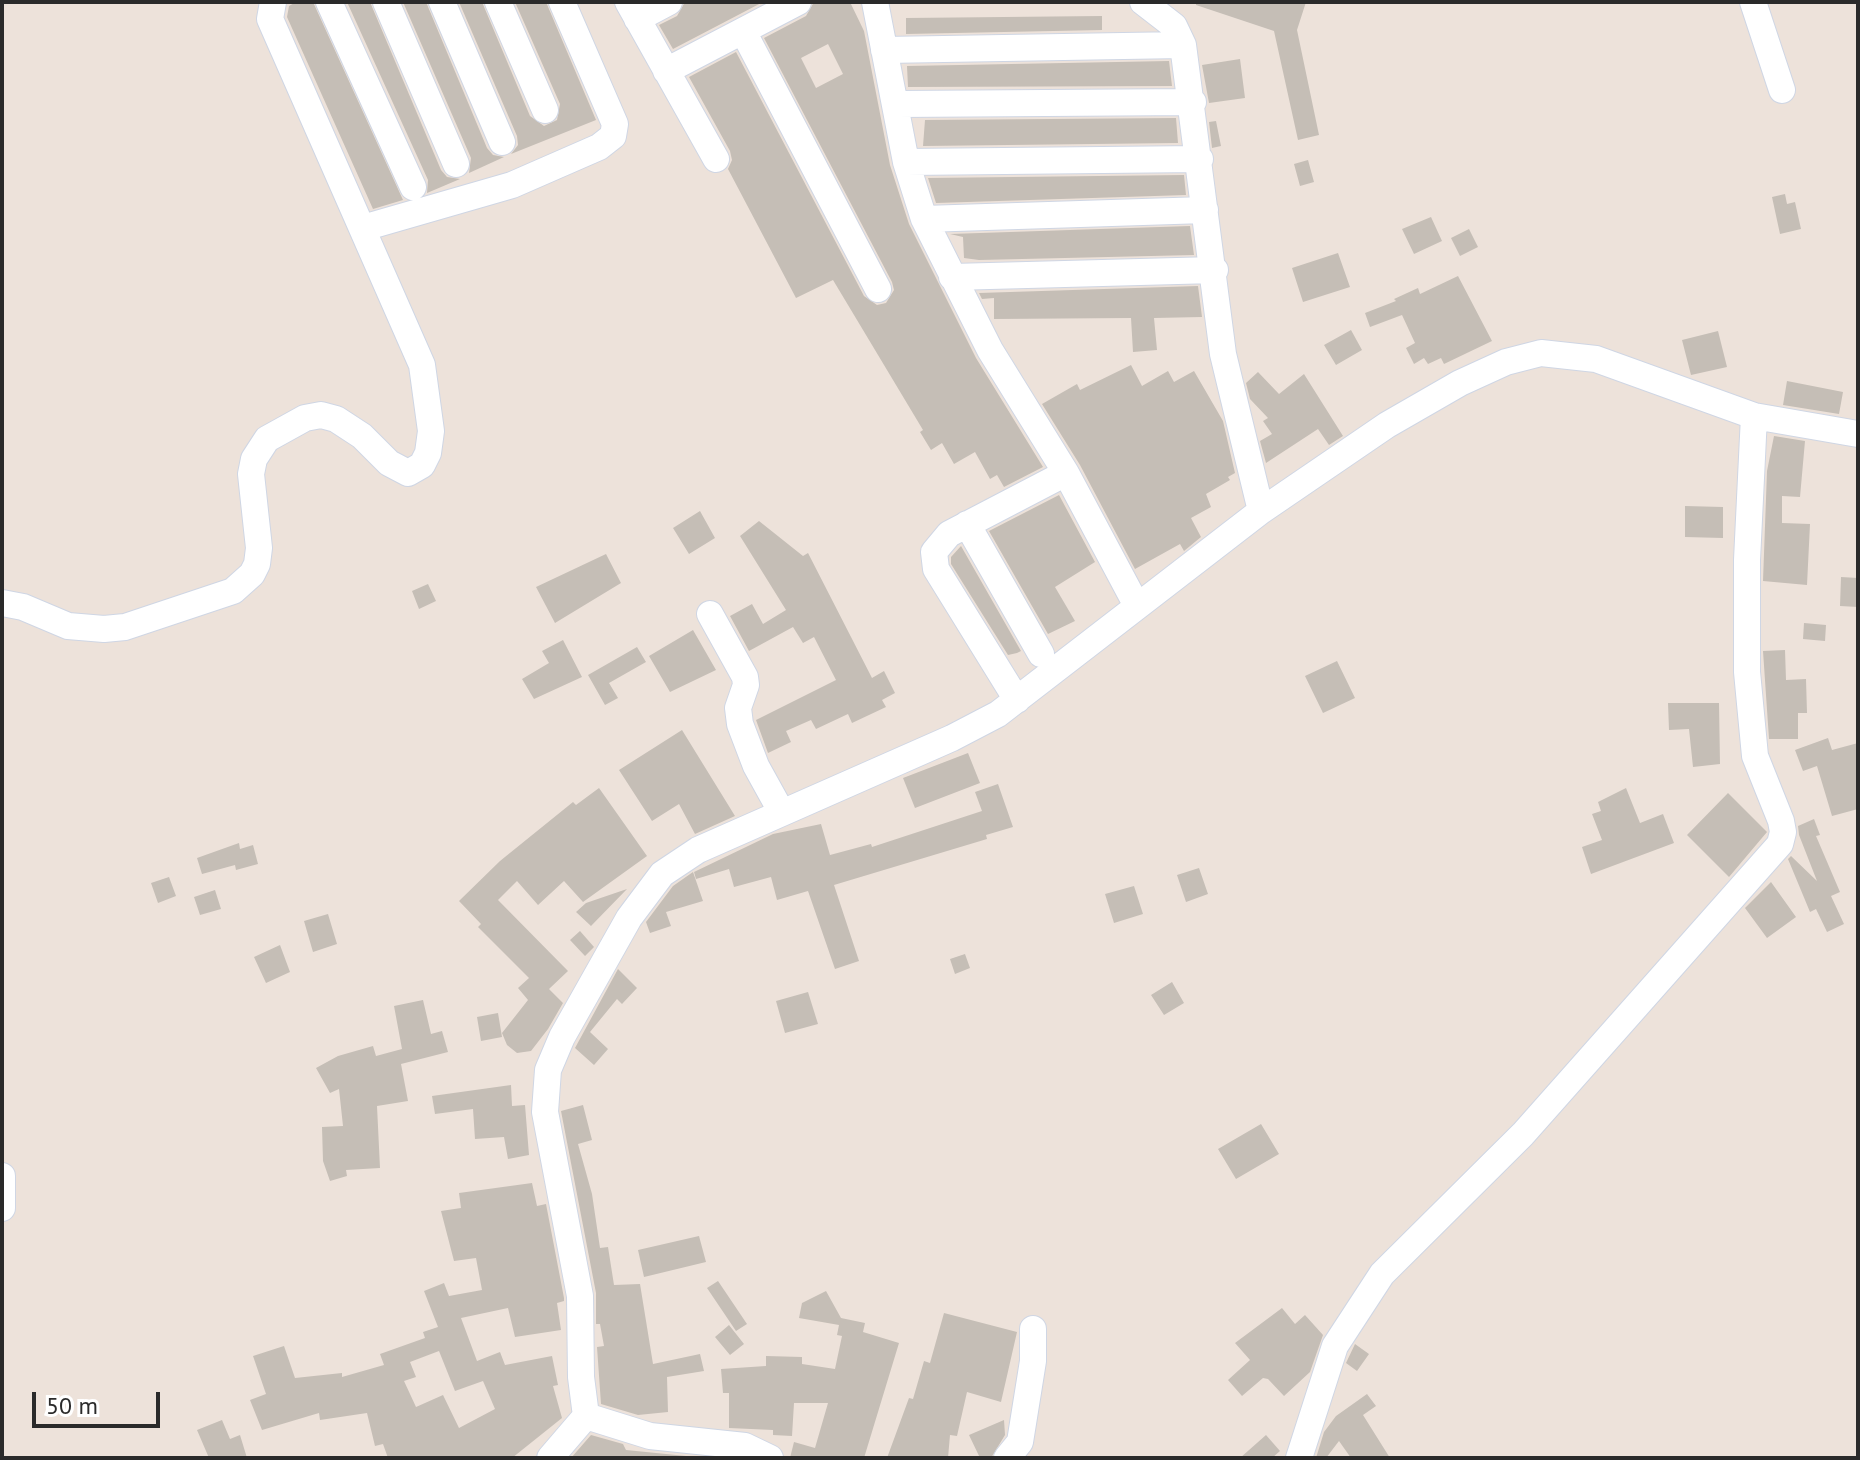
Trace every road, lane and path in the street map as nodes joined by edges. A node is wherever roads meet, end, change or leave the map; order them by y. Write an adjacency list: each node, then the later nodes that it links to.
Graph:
1 (273, 2): 29 (street)
2 (329, 2): 26 (street)
3 (386, 2): 25 (street)
4 (442, 2): 21 (street)
5 (498, 2): 20 (street)
6 (562, 2): 29 (street)
7 (669, 2): 12 (street)
8 (798, 2): 13 (street)
9 (875, 2): 15 (street)
10 (1143, 2): 14 (street)
11 (1753, 2): 17 (street)
12 (633, 10): 16 (street)
13 (743, 31): 16 (street); 32 (street)
14 (1183, 45): 15 (street); 18 (street)
15 (884, 50): 19 (street)
16 (666, 71): 22 (street)
17 (1782, 90)
18 (1193, 102): 19 (street); 23 (street)
19 (897, 104): 24 (street)
20 (545, 110)
21 (502, 142)
22 (716, 159)
23 (1200, 159): 24 (street); 27 (street)
24 (906, 162): 28 (street)
25 (456, 164)
26 (413, 187)
27 (1205, 210): 28 (street); 30 (street)
28 (924, 219): 31 (street)
29 (363, 228): 38 (street)
30 (1215, 270): 31 (street); 36 (street)
31 (952, 277): 35 (street)
32 (878, 289)
33 (1754, 416): 34 (street); 36 (street); 53 (street)
34 (1858, 434)
35 (1066, 473): 37 (street); 39 (street)
36 (1261, 511): 39 (street)
37 (967, 524): 41 (street); 43 (street)
38 (2, 603)
39 (1137, 606): 42 (street)
40 (710, 614): 45 (street)
41 (1041, 654): 42 (street); 43 (street)
42 (1074, 655): 44 (street)
43 (1002, 675): 44 (street)
44 (1017, 700): 45 (street)
45 (782, 813): 49 (street)
46 (2, 1176): 47 (street)
47 (2, 1208)
48 (1033, 1329): 52 (street)
49 (586, 1416): 50 (street); 51 (street)
50 (550, 1458)
51 (770, 1458)
52 (1007, 1458)
53 (1299, 1458)

